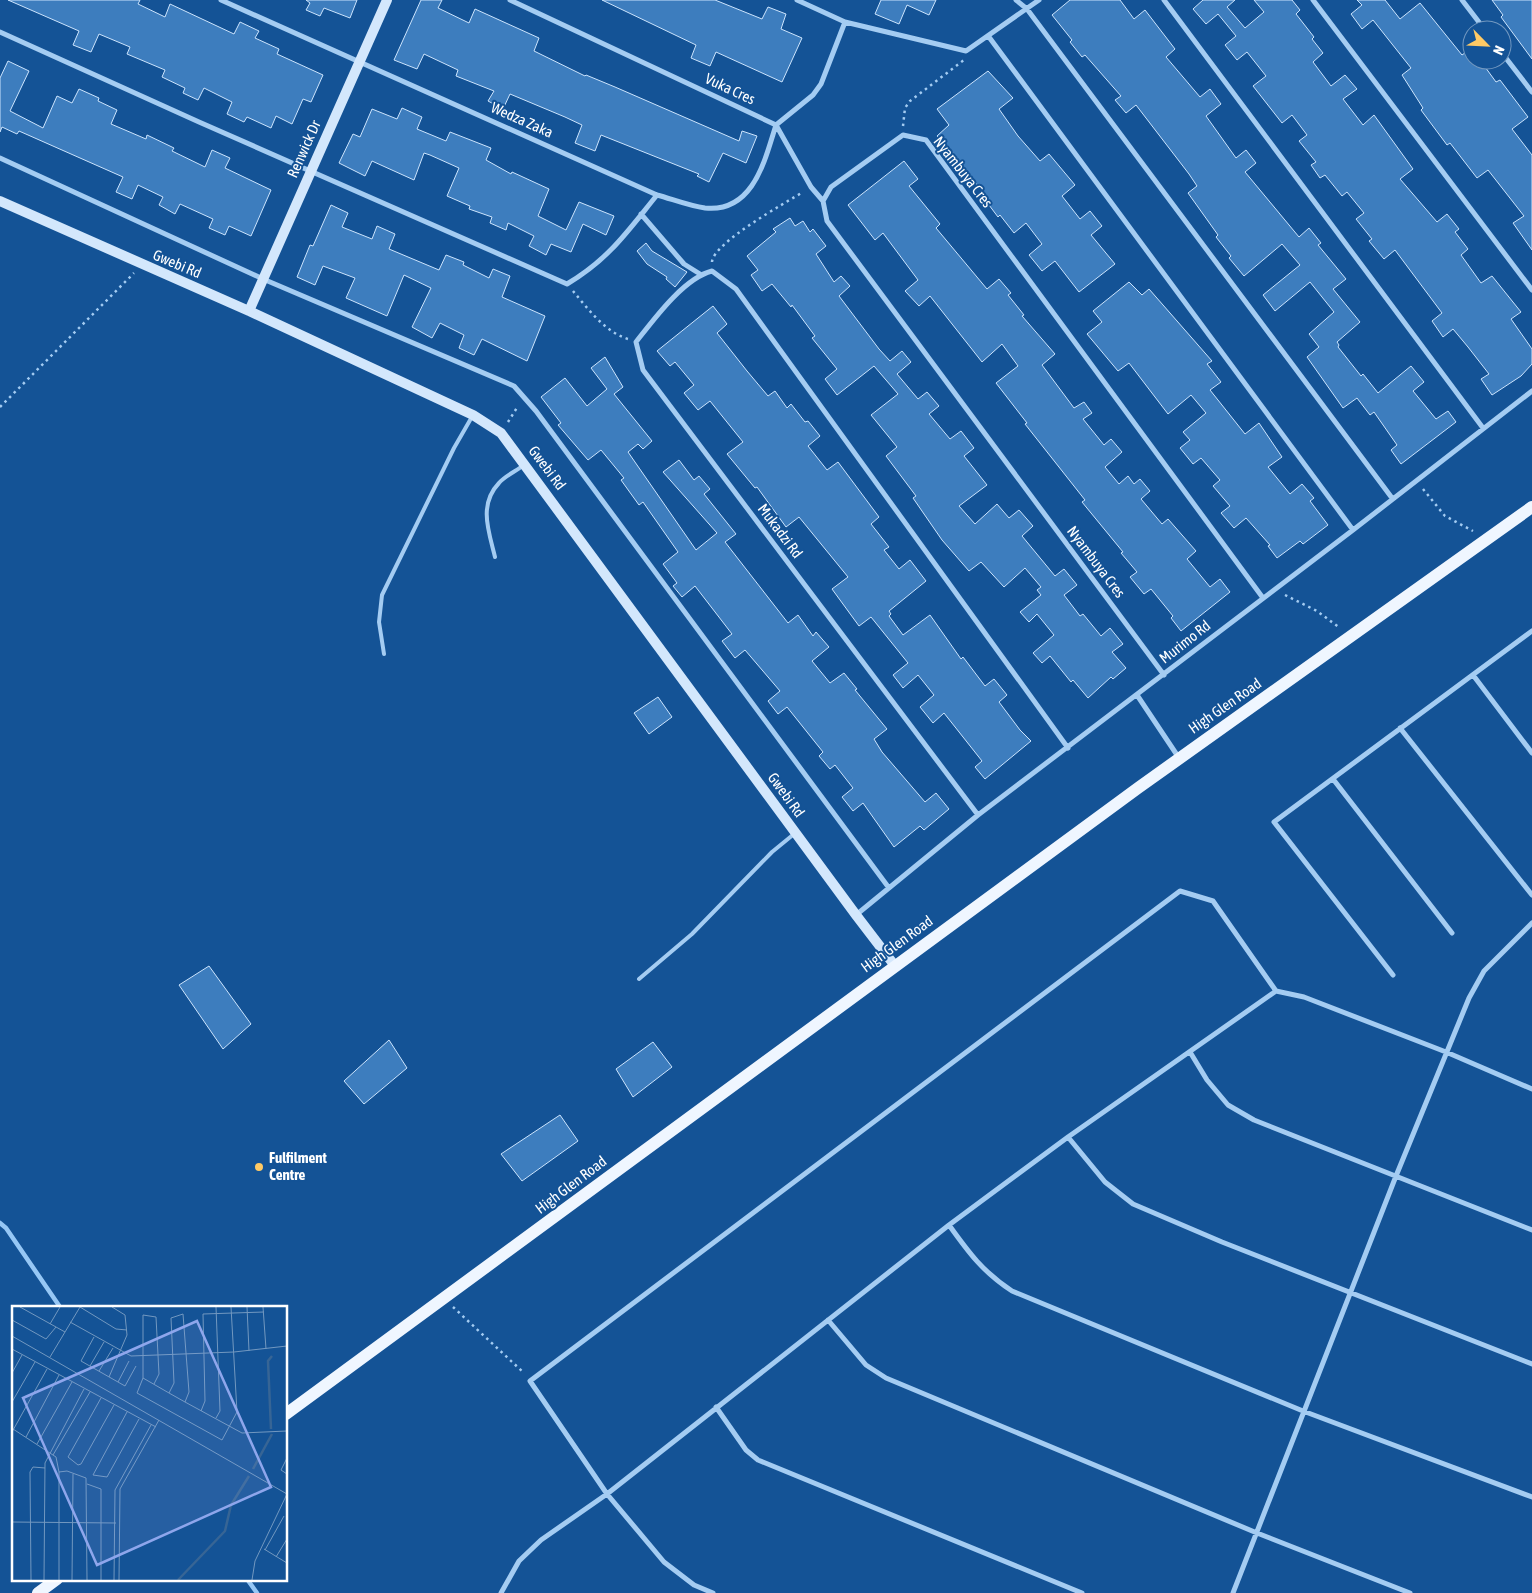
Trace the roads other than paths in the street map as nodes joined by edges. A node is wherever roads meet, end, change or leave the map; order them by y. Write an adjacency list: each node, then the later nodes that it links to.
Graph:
1 (222, 0): 15 (street, Wedza Zaka)
2 (387, 0): 15 (street, Renwick Dr)
3 (510, 0): 18 (street, Vuka Cres)
4 (797, 0): 12 (street)
5 (1016, 0): 10 (street)
6 (1039, 0): 10 (street)
7 (1164, 0): 31 (street)
8 (1313, 0): 27 (street)
9 (1462, 0): 11 (street)
10 (1027, 9): 14 (street); 33 (street)
11 (1477, 20)
12 (845, 22): 14 (street); 18 (street)
13 (0, 32): 20 (street)
14 (989, 37): 35 (street)
15 (360, 61): 20 (street, Renwick Dr); 21 (street, Wedza Zaka)
16 (1512, 66): 17 (street)
17 (1532, 92)
18 (776, 125): 21 (street, Wedza Zaka); 23 (street)
19 (0, 158): 26 (street)
20 (311, 171): 24 (street); 26 (street, Renwick Dr)
21 (657, 195): 24 (street)
22 (0, 201): 28 (street, Gwebi Rd)
23 (823, 202): 37 (street, Nyambuya Cres); 40 (street, Nyambuya Cres)
24 (641, 214): 25 (street)
25 (700, 274): 44 (street); 48 (street, Mukadzi Rd)
26 (263, 279): 28 (street, Renwick Dr); 50 (street)
27 (1532, 290)
28 (249, 310): 30 (street, Gwebi Rd)
29 (1532, 391): 31 (street, Murimo Rd)
30 (473, 416): 32 (street, Gwebi Rd); 39 (lane)
31 (1483, 428): 33 (street, Murimo Rd)
32 (526, 464): 36 (lane); 49 (street, Gwebi Rd)
33 (1392, 498): 35 (street, Murimo Rd)
34 (1532, 507): 46 (main road, High Glen Road)
35 (1353, 530): 37 (street, Murimo Rd)
36 (495, 557)
37 (1263, 598): 40 (street, Murimo Rd)
38 (1532, 631): 41 (street)
39 (384, 654)
40 (1164, 675): 42 (street, Murimo Rd)
41 (1473, 675): 43 (street); 45 (street)
42 (1137, 695): 44 (street, Murimo Rd); 46 (street)
43 (1400, 728): 47 (street); 51 (street)
44 (1068, 748): 48 (street, Murimo Rd)
45 (1532, 753)
46 (1179, 759): 55 (main road, High Glen Road)
47 (1333, 779): 54 (street); 56 (street)
48 (978, 815): 50 (street, Murimo Rd)
49 (796, 833): 52 (street, Gwebi Rd); 57 (lane)
50 (889, 888): 52 (street, Murimo Rd)
51 (1532, 895)
52 (856, 915): 55 (street, Gwebi Rd)
53 (1532, 923): 60 (street)
54 (1452, 933)
55 (896, 966): 71 (main road, High Glen Road)
56 (1393, 975)
57 (639, 979)
58 (1276, 991): 59 (street); 60 (street); 72 (street)
59 (1190, 1052): 62 (street); 63 (street)
60 (1446, 1052): 61 (street); 63 (street)
61 (1532, 1089)
62 (1068, 1137): 64 (street); 66 (street)
63 (1396, 1176): 65 (street); 66 (street)
64 (950, 1225): 67 (street); 70 (street)
65 (1532, 1230)
66 (1352, 1292): 68 (street); 70 (street)
67 (828, 1320): 69 (street); 74 (street)
68 (1532, 1364)
69 (716, 1407): 72 (street); 79 (street)
70 (1303, 1411): 73 (street); 74 (street)
71 (288, 1413)
72 (607, 1494): 77 (street); 78 (street)
73 (1532, 1497)
74 (1257, 1533): 80 (street); 81 (street)
75 (56, 1580): 76 (main road)
76 (38, 1593)
77 (501, 1593)
78 (713, 1593)
79 (1082, 1593)
80 (1233, 1593)
81 (1410, 1593)

